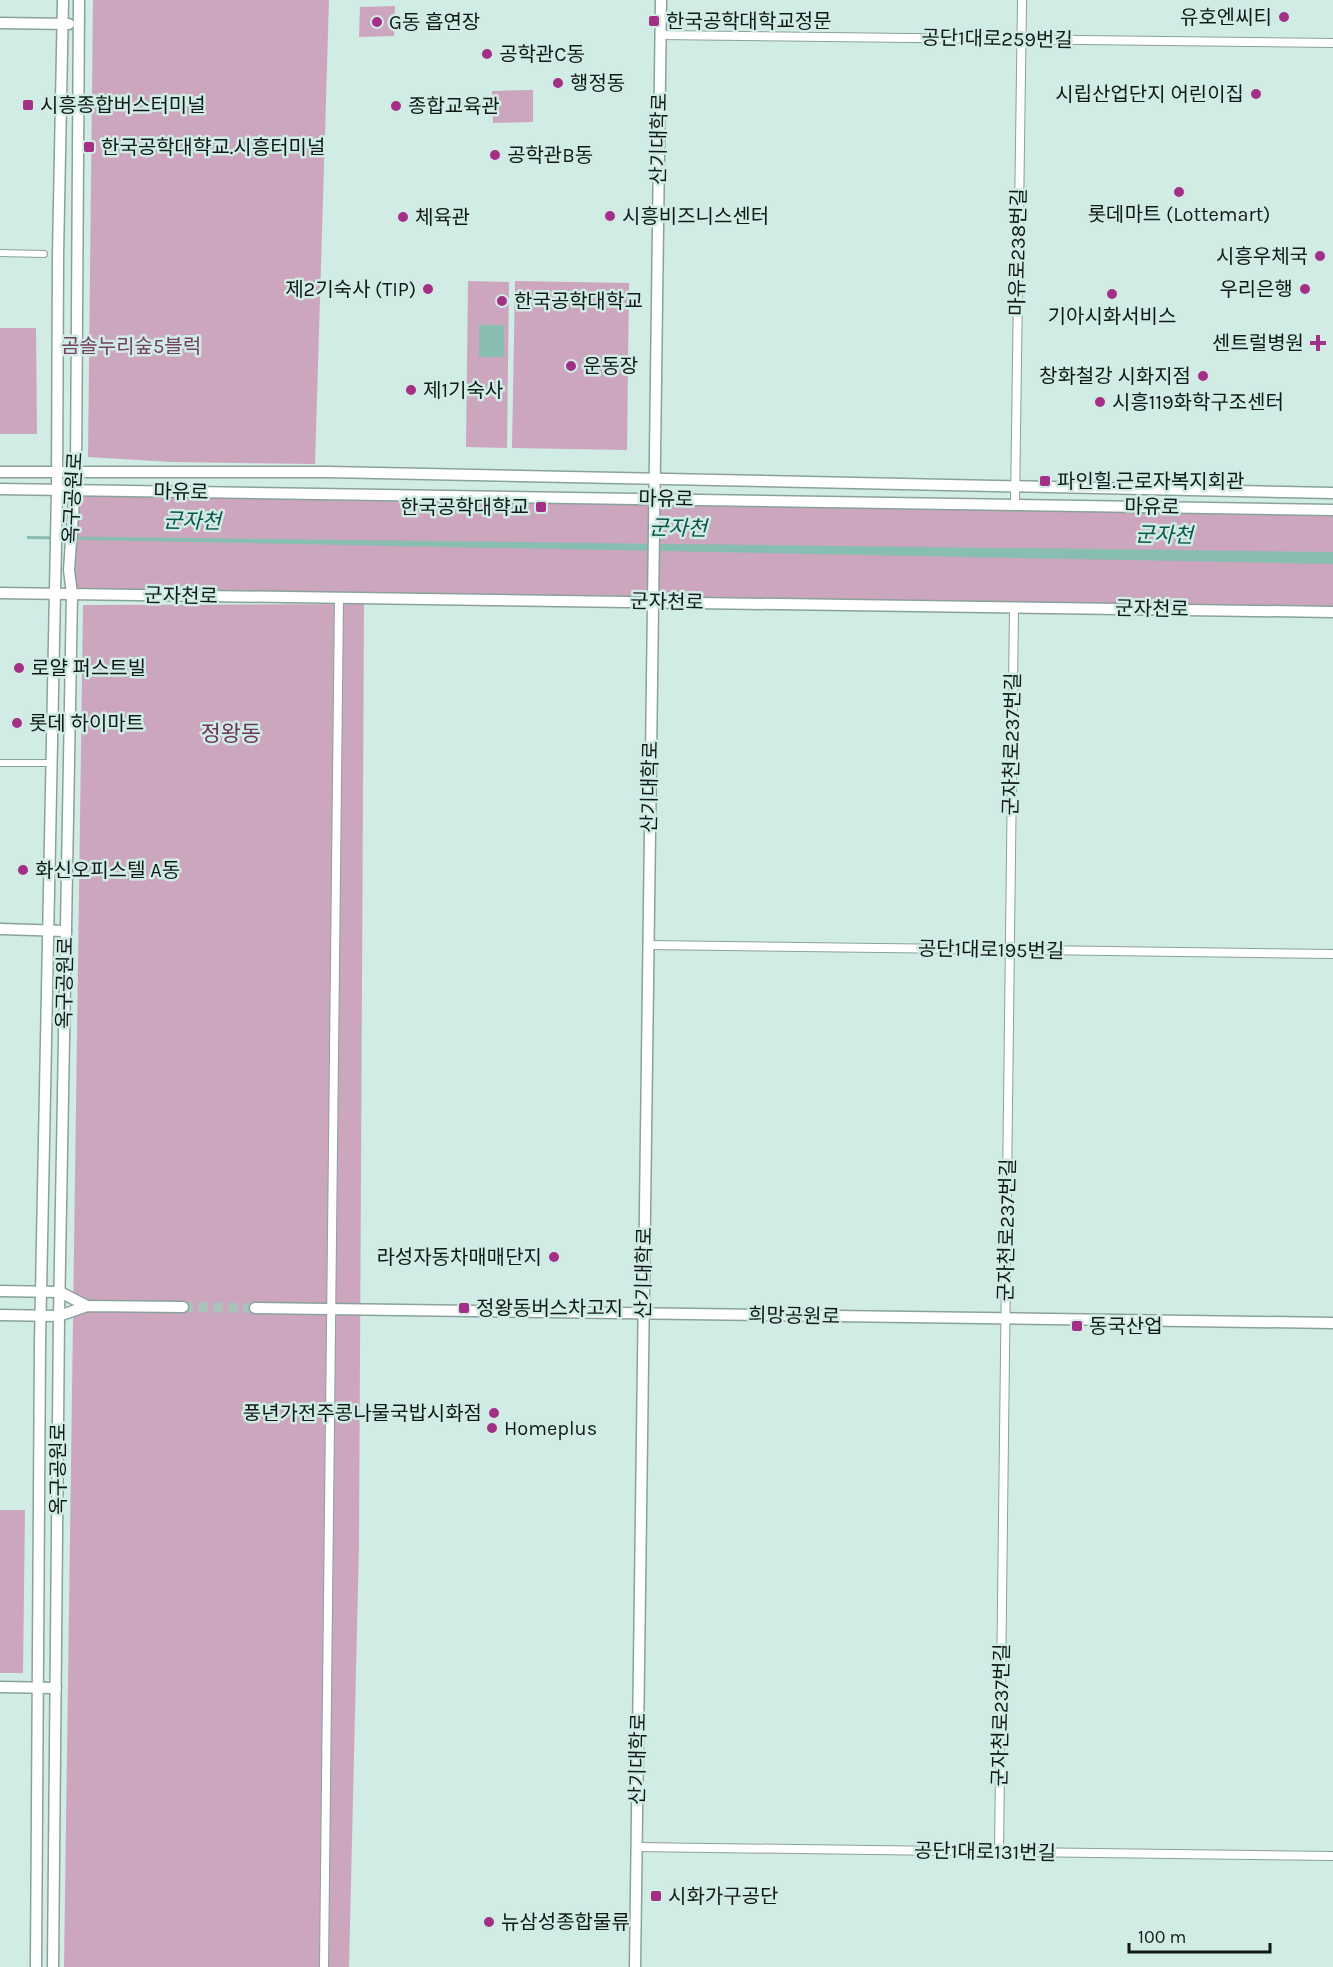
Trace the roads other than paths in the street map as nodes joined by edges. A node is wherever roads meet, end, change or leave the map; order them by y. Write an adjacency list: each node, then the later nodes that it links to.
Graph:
1 (63, 0): 6 (street, 옥구공원로)
2 (79, 0): 7 (street, 옥구공원로)
3 (661, 0): 8 (street, 산기대학로)
4 (1022, 0): 9 (street, 마유로238번길)
5 (0, 23): 6 (street)
6 (63, 24): 7 (street); 14 (street, 옥구공원로)
7 (79, 24): 15 (street, 옥구공원로)
8 (660, 35): 9 (street, 공단1대로259번길); 16 (street, 산기대학로)
9 (1021, 39): 10 (street, 공단1대로259번길); 17 (street, 마유로238번길)
10 (1333, 43)
11 (0, 253): 12 (street)
12 (44, 254)
13 (0, 472): 14 (street, 마유로)
14 (57, 472): 15 (street, 마유로); 19 (street, 옥구공원로)
15 (76, 472): 16 (street, 마유로); 20 (street, 옥구공원로)
16 (654, 479): 17 (street, 마유로); 22 (street, 산기대학로)
17 (1015, 486): 21 (street, 마유로); 23 (street, 마유로238번길)
18 (0, 489): 19 (street, 마유로)
19 (57, 491): 20 (street, 마유로); 26 (street, 옥구공원로)
20 (75, 491): 22 (street, 마유로); 27 (street, 옥구공원로)
21 (1333, 493)
22 (654, 499): 23 (street, 마유로); 29 (street, 산기대학로)
23 (1015, 505): 24 (street, 마유로)
24 (1333, 510)
25 (0, 593): 26 (street, 군자천로)
26 (55, 594): 27 (street, 군자천로); 33 (street, 옥구공원로)
27 (72, 594): 28 (street, 군자천로); 36 (street, 옥구공원로)
28 (339, 598): 29 (street, 군자천로); 46 (street)
29 (653, 602): 30 (street, 군자천로); 37 (street, 산기대학로)
30 (1014, 607): 31 (street, 군자천로); 38 (street, 군자천로237번길)
31 (1333, 612)
32 (0, 763): 33 (street)
33 (52, 763): 35 (street, 옥구공원로)
34 (0, 929): 35 (street)
35 (49, 930): 36 (street); 41 (street, 옥구공원로)
36 (66, 931): 42 (street, 옥구공원로)
37 (648, 945): 38 (street, 공단1대로195번길); 47 (street, 산기대학로)
38 (1010, 950): 39 (street, 공단1대로195번길); 51 (street, 군자천로237번길)
39 (1333, 954)
40 (0, 1291): 41 (street)
41 (42, 1292): 42 (street); 49 (street, 옥구공원로)
42 (60, 1292): 43 (street); 50 (street, 옥구공원로)
43 (87, 1306): 44 (street); 50 (street)
44 (183, 1307)
45 (255, 1308): 46 (street, 희망공원로)
46 (332, 1309): 47 (street, 희망공원로); 61 (street)
47 (644, 1314): 51 (street, 희망공원로); 56 (street, 산기대학로)
48 (0, 1315): 49 (street)
49 (41, 1315): 50 (street); 54 (street, 옥구공원로)
50 (59, 1316): 55 (street, 옥구공원로)
51 (1005, 1318): 52 (street, 희망공원로); 57 (street, 군자천로237번길)
52 (1333, 1323)
53 (0, 1687): 54 (street)
54 (39, 1688): 55 (street); 59 (street, 옥구공원로)
55 (56, 1688): 60 (street, 옥구공원로)
56 (637, 1847): 57 (street, 공단1대로131번길); 62 (street, 산기대학로)
57 (999, 1852): 58 (street, 공단1대로131번길)
58 (1333, 1856)
59 (36, 1967)
60 (53, 1967)
61 (324, 1967)
62 (635, 1967)

